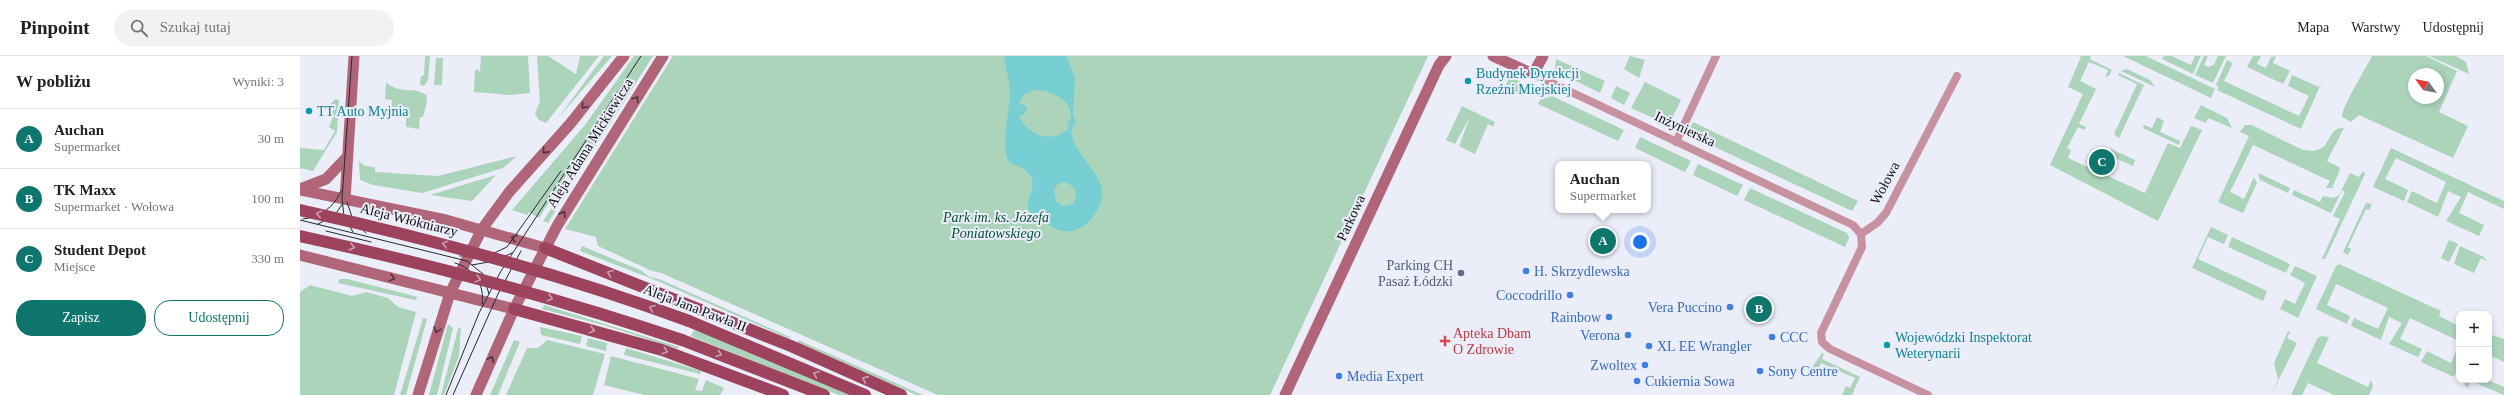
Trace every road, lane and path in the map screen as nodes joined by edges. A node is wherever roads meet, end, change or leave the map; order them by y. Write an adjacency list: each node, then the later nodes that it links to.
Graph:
1 (354, 56): 11 (main road)
2 (624, 56): 15 (main road, Aleja Adama Mickiewicza, one-way to 15)
3 (663, 56): 18 (main road, Aleja Adama Mickiewicza, one-way to 3)
4 (1446, 56): 29 (main road, Parkowa)
5 (1493, 56): 8 (main road, Inżynierska)
6 (1543, 56): 8 (main road)
7 (1716, 56): 10 (street)
8 (1533, 74): 10 (street, Inżynierska)
9 (1957, 76): 16 (street, Wołowa)
10 (1676, 142): 16 (street, Inżynierska)
11 (347, 157): 12 (main road); 13 (main road)
12 (300, 190): 13 (main road, Aleja Włókniarzy)
13 (345, 199): 15 (main road, Aleja Włókniarzy)
14 (300, 210): 20 (main road, Aleja Włókniarzy, one-way to 14, bridge)
15 (482, 229): 18 (main road, Aleja Włókniarzy, one-way to 15); 21 (main road, Aleja Adama Mickiewicza)
16 (1861, 234): 30 (street)
17 (300, 236): 26 (main road, one-way to 26, bridge)
18 (545, 248): 22 (main road, Aleja Adama Mickiewicza); 28 (main road, one-way to 18)
19 (300, 254): 21 (main road, one-way to 21)
20 (510, 262): 27 (main road, Aleja Jana Pawła II, one-way to 20, bridge)
21 (450, 293): 22 (main road); 23 (main road, Aleja Adama Mickiewicza, one-way to 23)
22 (514, 310): 24 (main road, Aleja Adama Mickiewicza, one-way to 22); 25 (main road, one-way to 25)
23 (418, 395)
24 (476, 395)
25 (783, 395)
26 (824, 395)
27 (865, 395)
28 (901, 395)
29 (1285, 395)
30 (1928, 395)

